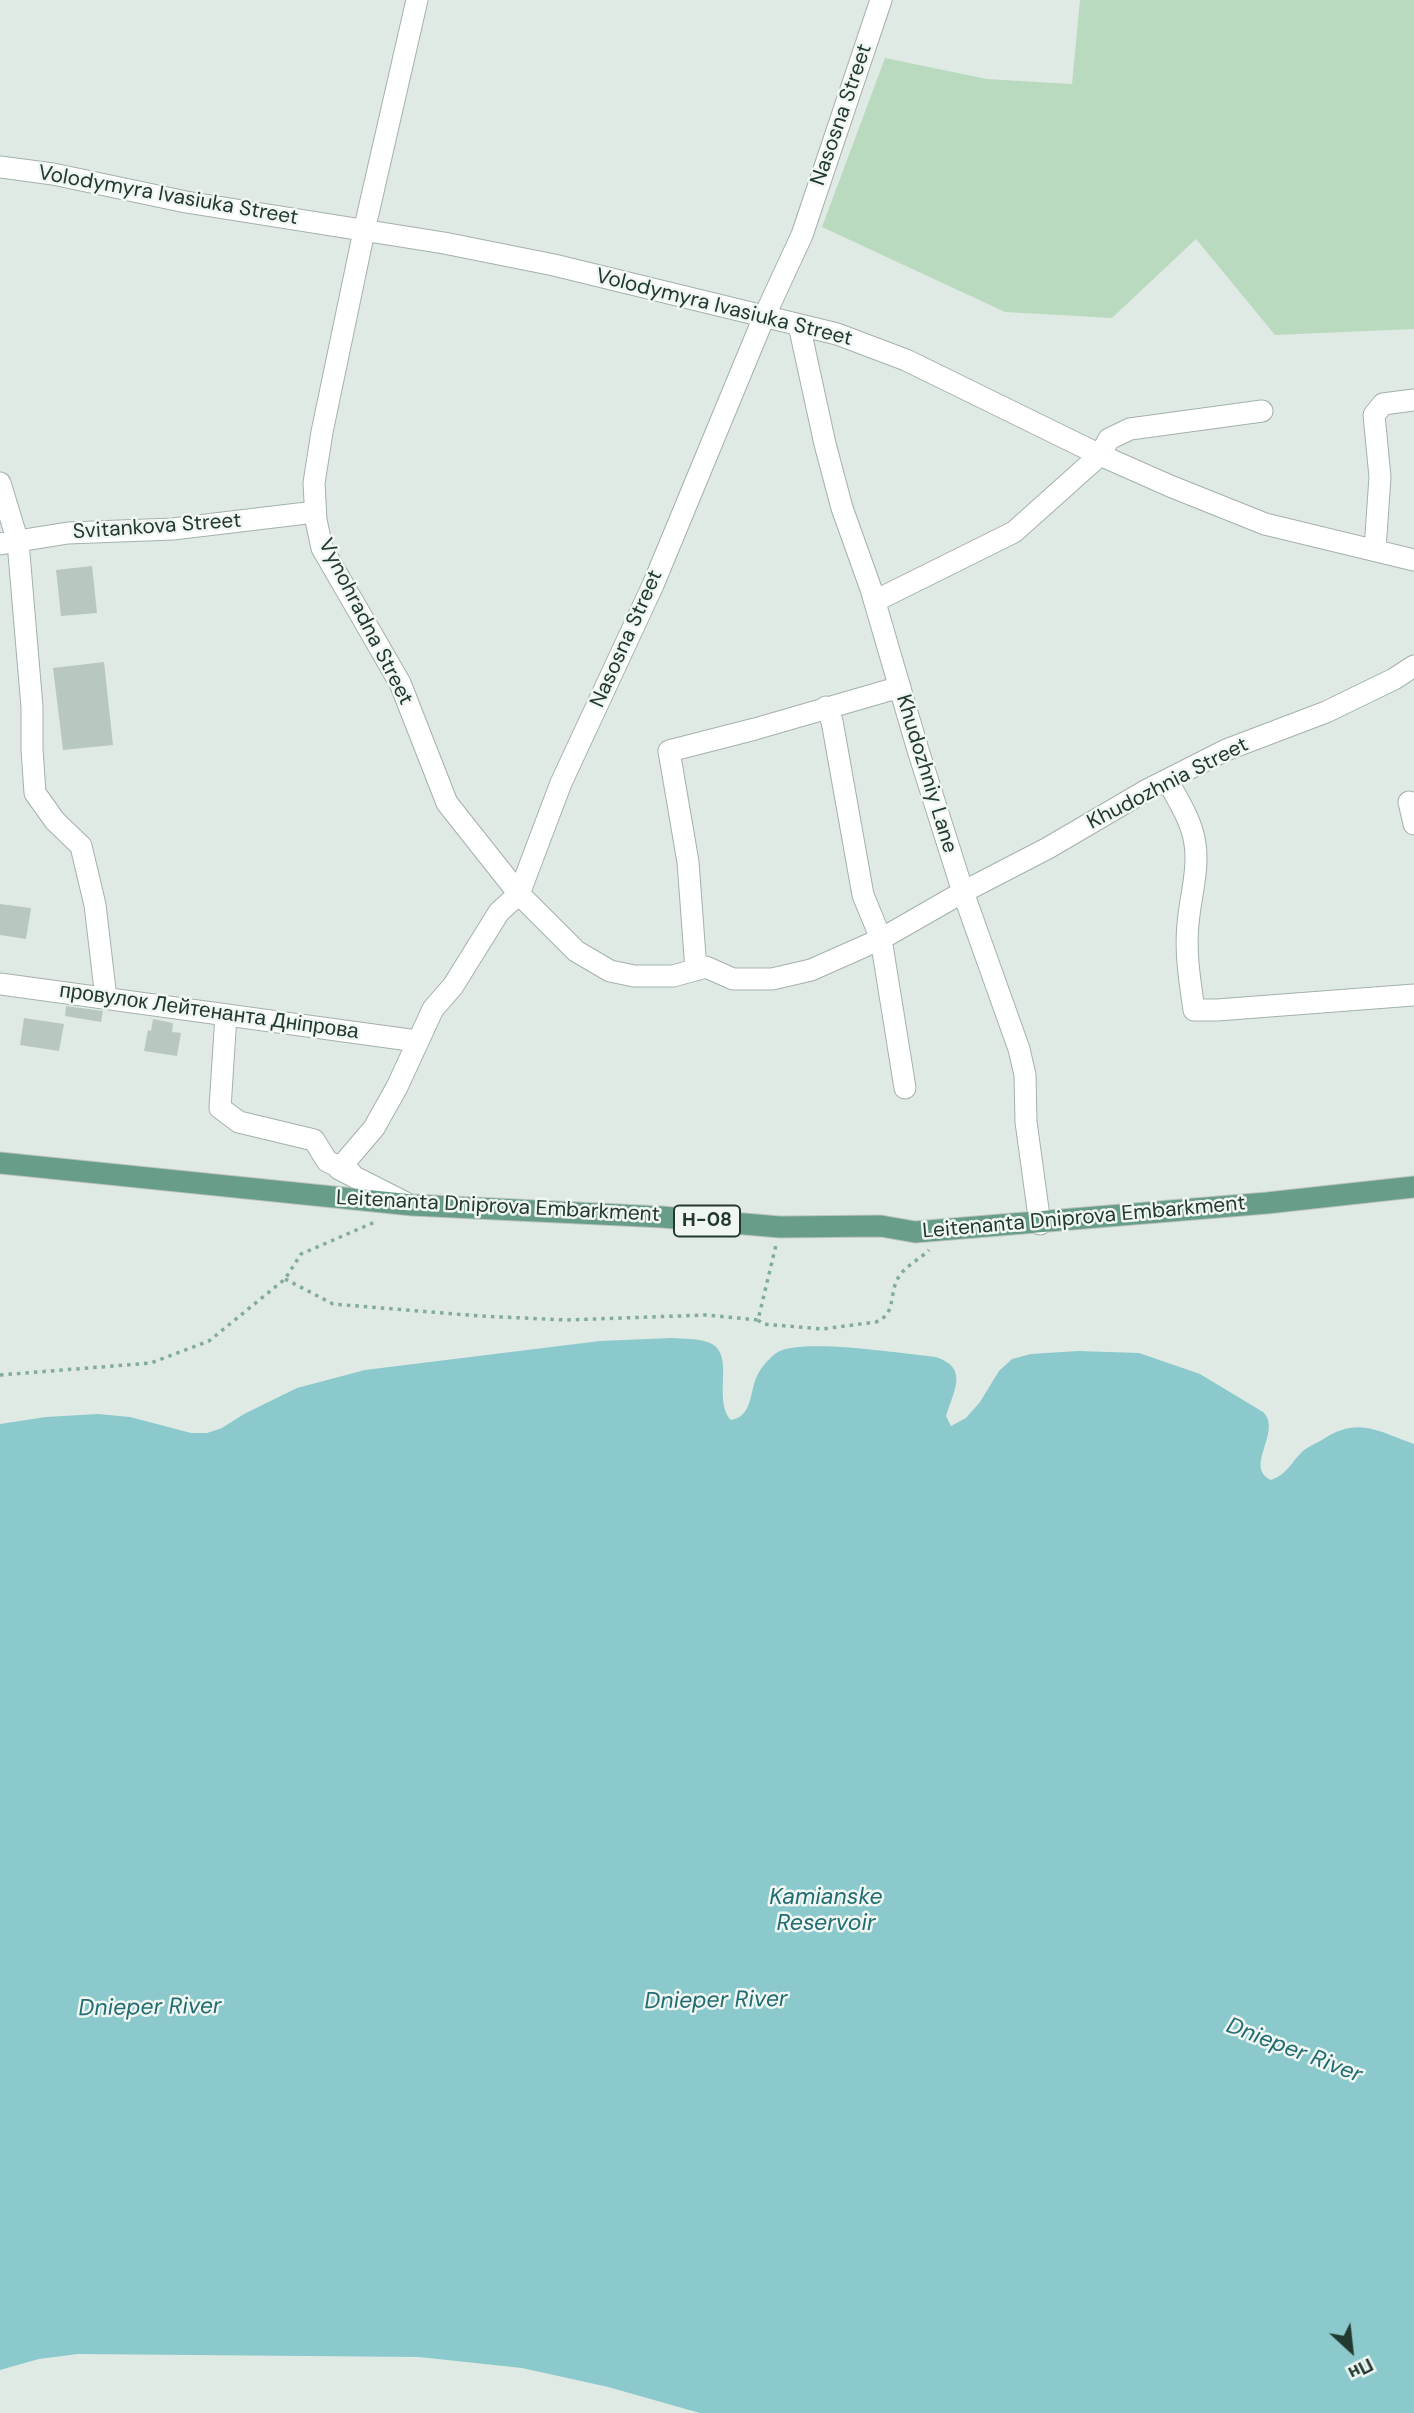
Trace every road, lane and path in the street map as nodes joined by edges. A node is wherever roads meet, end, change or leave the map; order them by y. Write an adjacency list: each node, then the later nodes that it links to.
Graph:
1 (417, 0): 4 (street, Vynohradna Street)
2 (881, 0): 5 (street, Nasosna Street)
3 (0, 167): 4 (street, Volodymyra Ivasiuka Street)
4 (364, 231): 5 (street, Volodymyra Ivasiuka Street); 11 (street, Vynohradna Street)
5 (764, 317): 6 (street, Volodymyra Ivasiuka Street); 23 (street, Nasosna Street)
6 (799, 325): 9 (street, Volodymyra Ivasiuka Street); 15 (street, Khudozhniy Lane)
7 (1414, 400): 13 (street)
8 (1262, 411): 9 (street)
9 (1100, 455): 13 (street, Volodymyra Ivasiuka Street); 15 (street)
10 (0, 483): 12 (street)
11 (315, 512): 12 (street, Svitankova Street); 23 (street, Vynohradna Street)
12 (9, 543): 28 (street)
13 (1375, 549): 14 (street, Volodymyra Ivasiuka Street)
14 (1414, 559)
15 (875, 601): 17 (street, Khudozhniy Lane)
16 (1414, 666): 19 (street, Khudozhnia Street)
17 (900, 687): 18 (street); 22 (street, Khudozhniy Lane)
18 (826, 707): 24 (street); 25 (street)
19 (1167, 780): 22 (street, Khudozhnia Street); 27 (street)
20 (1409, 802): 21 (street)
21 (1414, 824)
22 (963, 891): 24 (street, Vynohradna Street); 36 (street, Khudozhniy Lane)
23 (519, 894): 25 (street, Vynohradna Street); 30 (street, Nasosna Street)
24 (881, 939): 25 (street, Vynohradna Street); 31 (street)
25 (696, 970)
26 (0, 984): 28 (street, провулок Лейтенанта Дніпрова)
27 (1414, 995)
28 (106, 999): 29 (street, провулок Лейтенанта Дніпрова)
29 (226, 1015): 30 (street, провулок Лейтенанта Дніпрова); 34 (street)
30 (417, 1041): 34 (street, Nasosna Street)
31 (905, 1088)
32 (0, 1163): 34 (main road, Leitenanta Dniprova Embarkment / Н-08)
33 (1414, 1187): 36 (main road, Leitenanta Dniprova Embarkment / Н-08)
34 (412, 1205): 37 (main road, Leitenanta Dniprova Embarkment / Н-08)
35 (375, 1222): 39 (path)
36 (1040, 1224): 38 (main road, Leitenanta Dniprova Embarkment / Н-08)
37 (780, 1227): 38 (main road, Leitenanta Dniprova Embarkment / Н-08); 40 (path)
38 (949, 1231): 40 (path)
39 (285, 1279): 40 (path); 41 (path)
40 (758, 1320)
41 (0, 1375)

